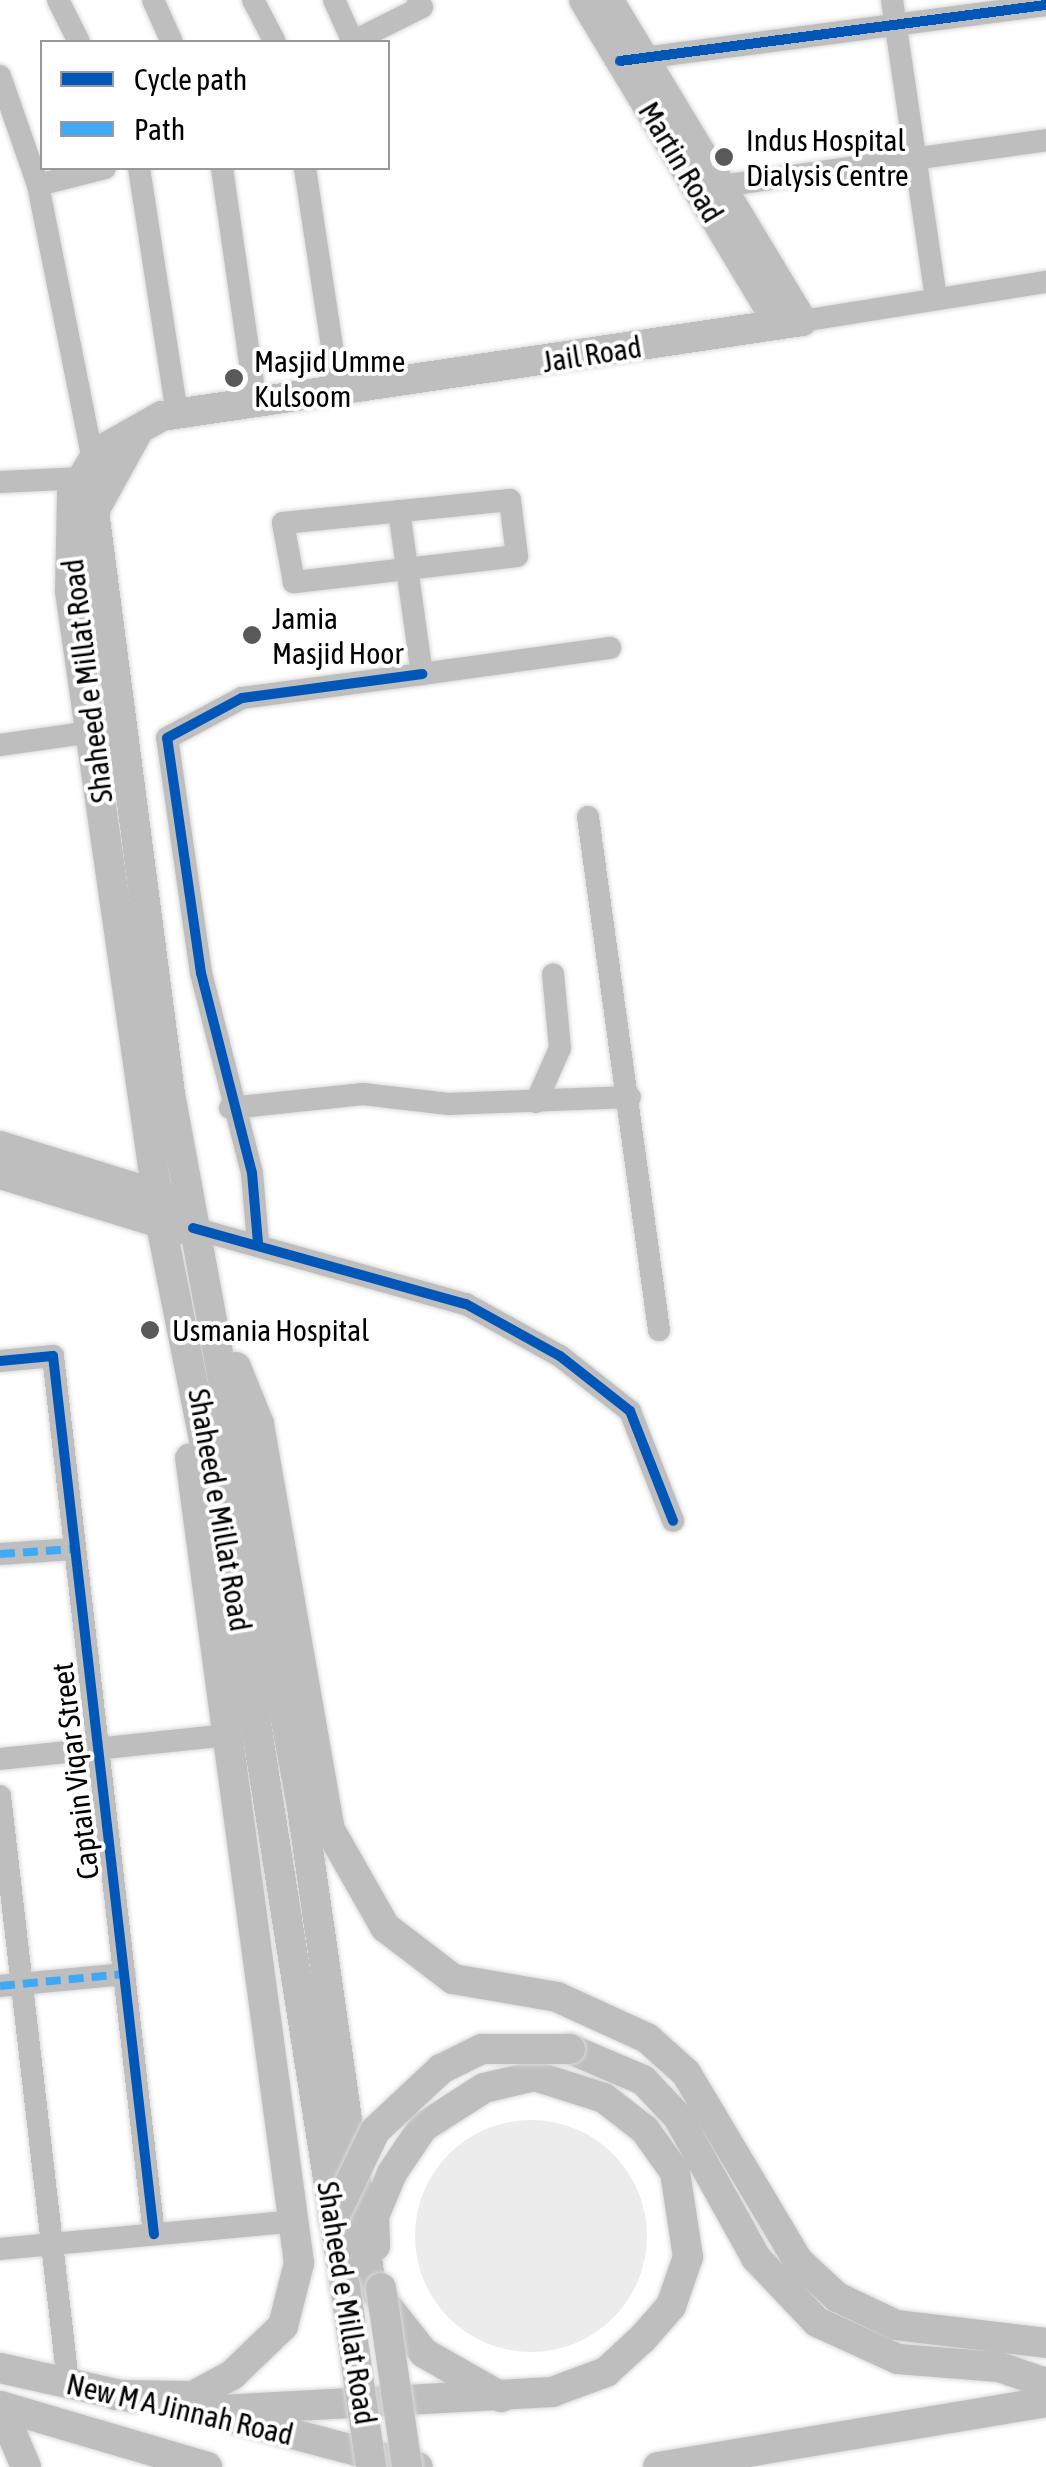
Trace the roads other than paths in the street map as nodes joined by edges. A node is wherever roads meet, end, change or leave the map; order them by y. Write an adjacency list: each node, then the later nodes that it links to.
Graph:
1 (58, 0): 10 (street)
2 (152, 0): 11 (street)
3 (253, 0): 12 (street)
4 (334, 0): 13 (street)
5 (418, 0): 14 (street)
6 (603, 0): 15 (main road, Martin Road)
7 (892, 0): 9 (street)
8 (1046, 6): 9 (street)
9 (896, 27): 15 (street); 18 (street)
10 (78, 40)
11 (171, 40)
12 (274, 40)
13 (352, 40)
14 (357, 40)
15 (631, 60): 24 (main road, Martin Road)
16 (0, 76): 23 (street)
17 (1046, 140): 18 (street)
18 (915, 157): 24 (street); 26 (street)
19 (97, 170): 23 (street)
20 (138, 170): 30 (street)
21 (222, 170): 29 (street)
22 (305, 170): 28 (street)
23 (38, 184): 32 (street)
24 (710, 187): 27 (main road, Martin Road)
25 (1046, 282): 26 (street, Jail Road)
26 (936, 299): 27 (street, Jail Road)
27 (790, 322): 28 (main road, Jail Road)
28 (339, 394): 29 (main road, Jail Road)
29 (256, 405): 30 (main road, Jail Road)
30 (177, 414): 31 (main road, Jail Road)
31 (140, 429): 32 (main road); 38 (main road, Shaheed e Millat Road)
32 (87, 469): 33 (street); 39 (main road, Shaheed e Millat Road)
33 (0, 482)
34 (399, 511): 35 (street); 35 (street); 35 (street)
35 (405, 571): 37 (street)
36 (610, 648): 37 (street)
37 (422, 674): 45 (street)
38 (122, 728): 39 (street); 49 (main road, Shaheed e Millat Road)
39 (90, 732): 40 (street); 48 (main road, Shaheed e Millat Road)
40 (0, 744)
41 (588, 818): 43 (street)
42 (553, 974): 44 (street)
43 (630, 1098): 44 (street); 52 (street)
44 (536, 1102): 45 (street)
45 (230, 1108): 50 (street)
46 (0, 1146): 48 (main road)
47 (0, 1174): 49 (main road)
48 (157, 1198): 49 (main road)
49 (179, 1222): 50 (street); 51 (main road, Shaheed e Millat Road)
50 (258, 1243): 54 (street)
51 (200, 1312): 57 (main road); 63 (main road, Shaheed e Millat Road); 68 (main road); 73 (main road)
52 (659, 1330)
53 (0, 1361): 55 (street, Captain Viqar Street)
54 (673, 1521)
55 (74, 1549): 56 (street); 58 (street, Captain Viqar Street)
56 (0, 1554)
57 (228, 1735): 58 (street); 64 (main road)
58 (97, 1748): 59 (street); 61 (street, Captain Viqar Street)
59 (0, 1759)
60 (0, 1796): 62 (street)
61 (124, 1974): 62 (street); 65 (street, Captain Viqar Street)
62 (11, 1985): 66 (street)
63 (334, 2217): 71 (main road, bridge); 80 (main road, Shaheed e Millat Road, bridge)
64 (294, 2221): 65 (street); 72 (main road)
65 (154, 2234): 66 (street)
66 (52, 2244): 67 (street); 70 (street)
67 (0, 2249)
68 (1046, 2343)
69 (0, 2368): 70 (main road, New M A Jinnah Road)
70 (68, 2382): 72 (main road, New M A Jinnah Road)
71 (1046, 2383)
72 (115, 2395): 76 (main road, New M A Jinnah Road)
73 (500, 2396): 76 (main road, Shaheed e Millat Road); 81 (main road, Shaheed e Millat Road, bridge)
74 (1046, 2402): 77 (main road)
75 (0, 2406): 78 (main road); 79 (main road, New M A Jinnah Road)
76 (204, 2411): 82 (main road, New M A Jinnah Road)
77 (782, 2458): 83 (main road)
78 (26, 2467)
79 (207, 2467)
80 (371, 2467)
81 (407, 2467)
82 (418, 2467)
83 (658, 2467)

